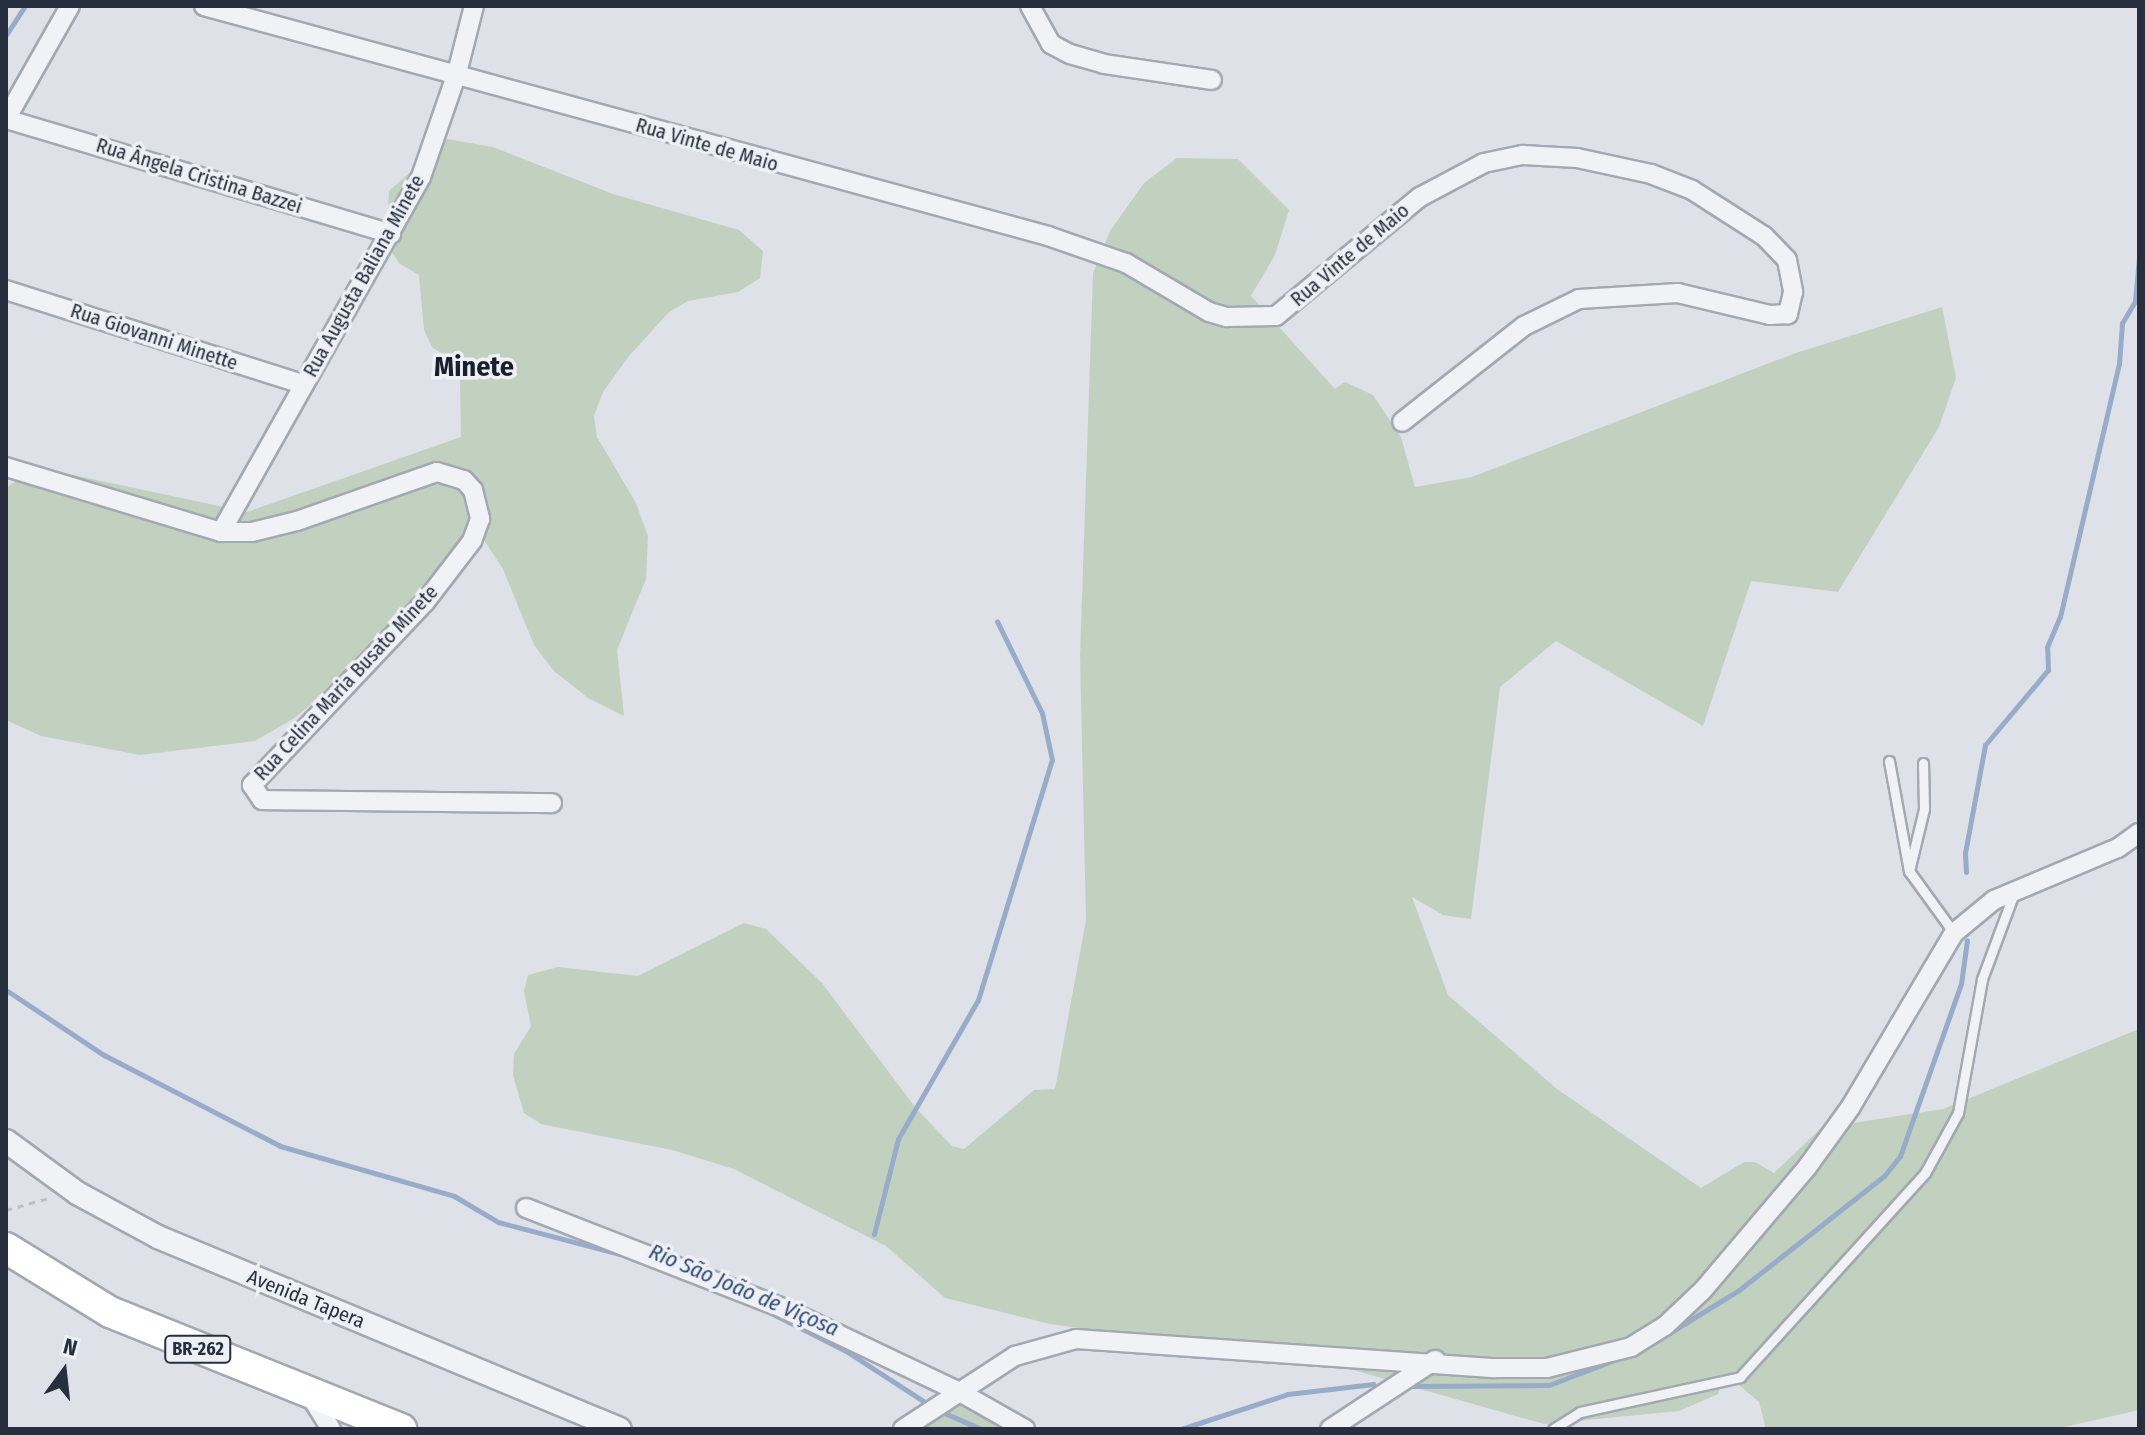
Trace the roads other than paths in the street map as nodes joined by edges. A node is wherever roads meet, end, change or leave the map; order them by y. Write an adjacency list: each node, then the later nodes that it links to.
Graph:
1 (70, 6): 7 (street)
2 (204, 6): 5 (street, Rua Vinte de Maio)
3 (474, 6): 5 (street, Rua Augusta Baliana Minete)
4 (1030, 6): 6 (street)
5 (457, 73): 8 (street, Rua Augusta Baliana Minete); 11 (street, Rua Vinte de Maio)
6 (1212, 80)
7 (6, 119): 8 (street, Rua Ângela Cristina Bazzei)
8 (391, 234): 10 (street, Rua Augusta Baliana Minete)
9 (6, 290): 10 (street, Rua Giovanni Minette)
10 (303, 384): 13 (street, Rua Augusta Baliana Minete)
11 (1402, 422)
12 (6, 467): 13 (street, Rua Celina Maria Busato Minete)
13 (221, 532): 16 (street, Rua Celina Maria Busato Minete)
14 (1889, 761): 18 (lane)
15 (1923, 763): 18 (lane)
16 (552, 803)
17 (2139, 833): 19 (street)
18 (1909, 871): 20 (lane)
19 (2016, 889): 20 (street); 33 (lane)
20 (1954, 933): 24 (street)
21 (6, 1141): 29 (street, Avenida Tapera)
22 (526, 1208): 25 (street)
23 (7, 1249): 26 (highway, BR-262)
24 (1435, 1360): 25 (street); 32 (street)
25 (958, 1391): 30 (street); 31 (street)
26 (307, 1392): 27 (street); 28 (highway, BR-262)
27 (331, 1429)
28 (401, 1429)
29 (620, 1429)
30 (903, 1429)
31 (1025, 1429)
32 (1330, 1429)
33 (1553, 1429)

